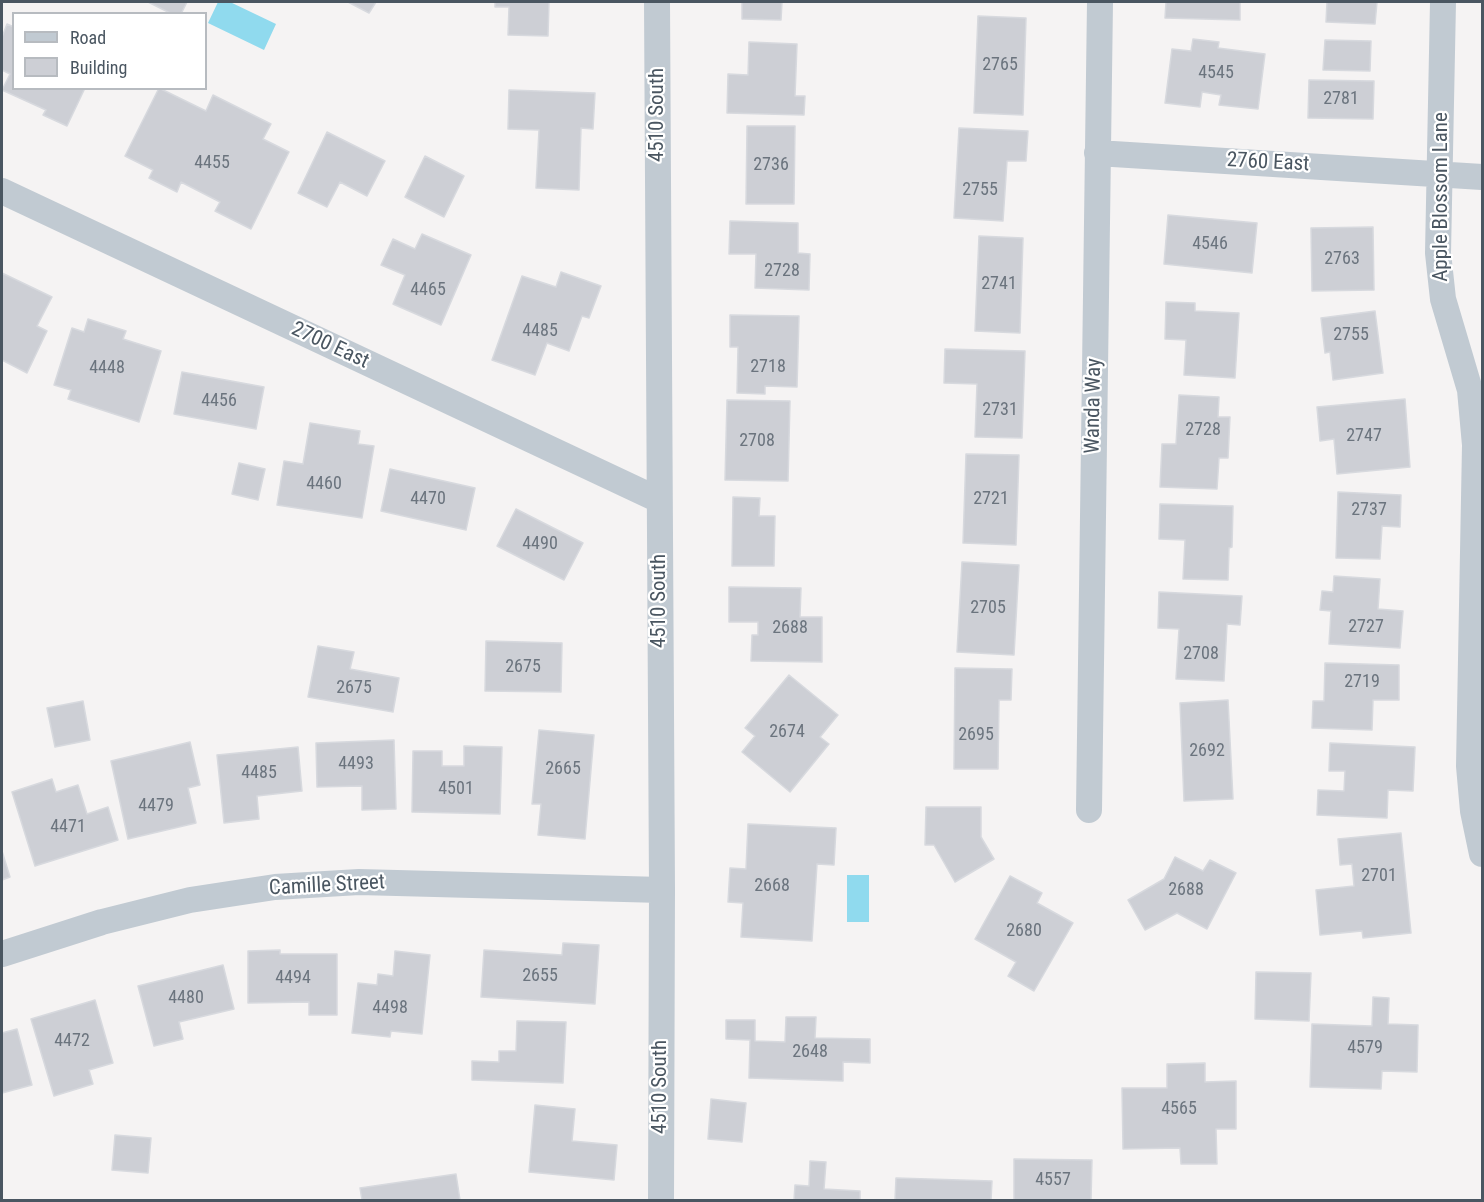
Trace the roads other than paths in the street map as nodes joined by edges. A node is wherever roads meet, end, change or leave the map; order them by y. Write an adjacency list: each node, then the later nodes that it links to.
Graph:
1 (657, 2): 8 (street, 4510 South)
2 (1100, 2): 4 (street, Wanda Way)
3 (1443, 2): 5 (street, Apple Blossom Lane)
4 (1097, 153): 5 (street, 2760 East); 9 (street, Wanda Way)
5 (1440, 174): 6 (street, 2760 East); 10 (street, Apple Blossom Lane)
6 (1482, 177)
7 (2, 191): 8 (street, 2700 East)
8 (660, 500): 11 (street, 4510 South)
9 (1089, 810)
10 (1482, 854)
11 (662, 890): 12 (street, Camille Street); 13 (street, 4510 South)
12 (2, 954)
13 (661, 1200)

